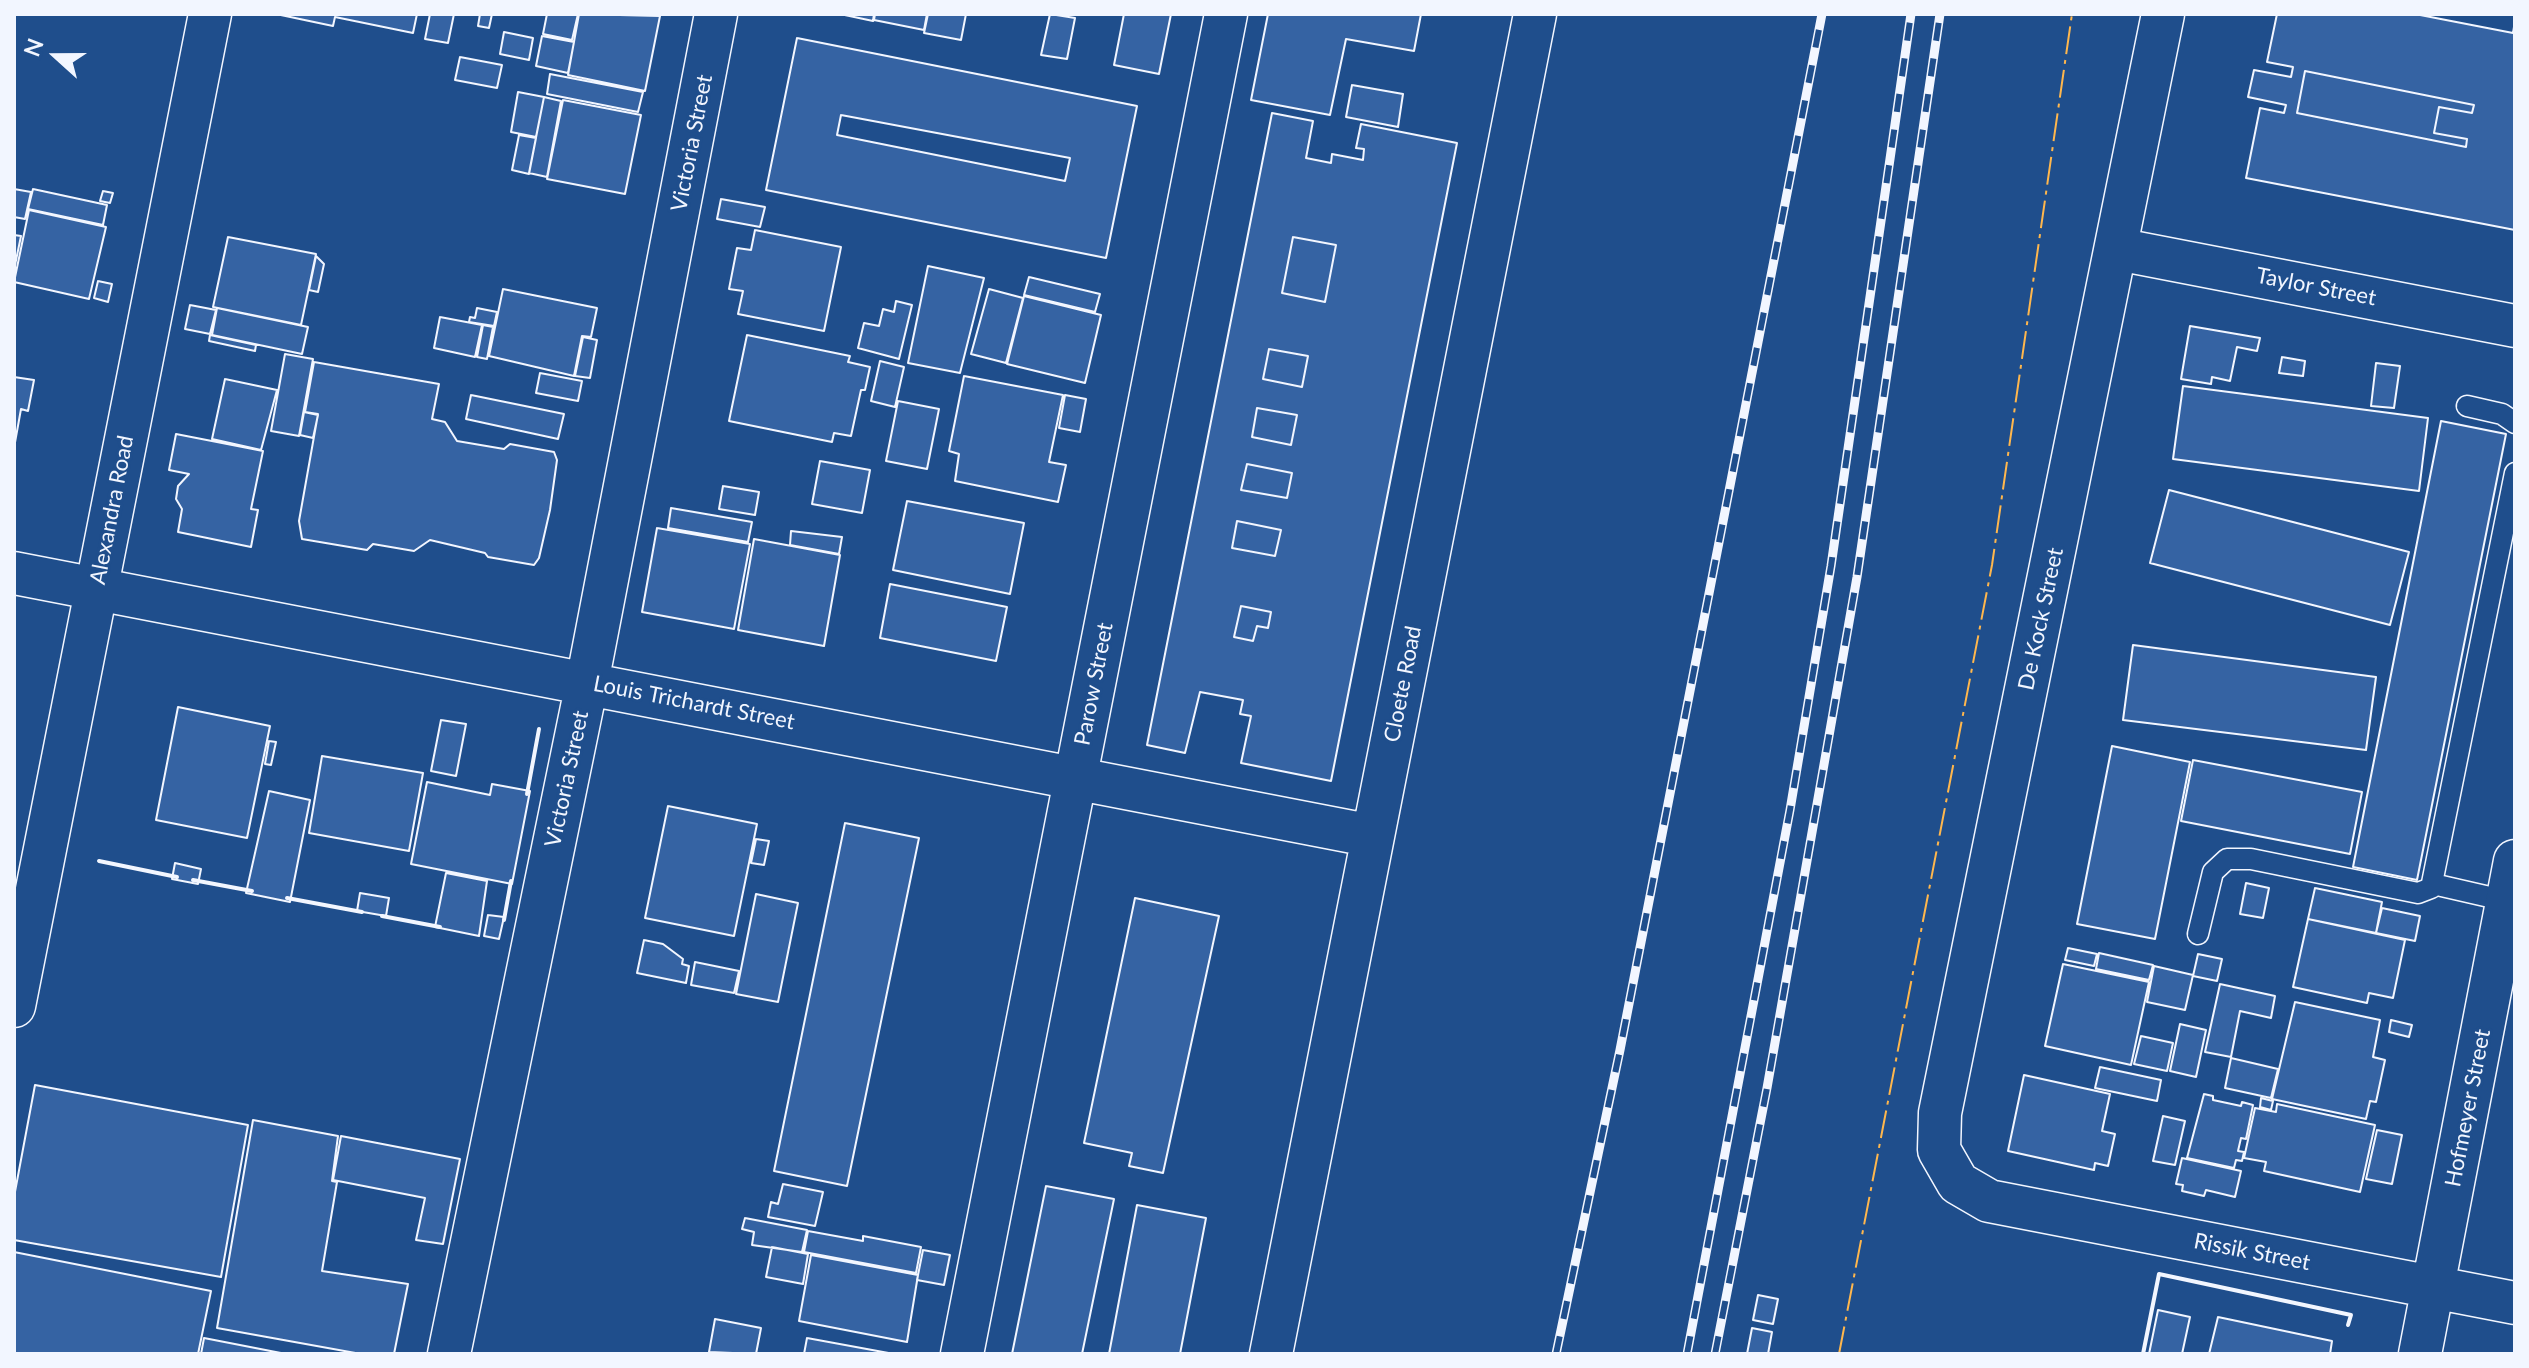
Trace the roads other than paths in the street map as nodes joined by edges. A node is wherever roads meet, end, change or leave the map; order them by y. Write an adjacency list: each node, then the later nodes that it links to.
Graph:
1 (210, 14): 12 (street, Alexandra Road)
2 (716, 14): 13 (street, Victoria Street)
3 (1226, 14): 14 (street, Parow Street)
4 (1535, 14): 15 (street, Cloete Road)
5 (2163, 14): 6 (street, De Kock Street)
6 (2117, 249): 7 (street, Taylor Street); 20 (street, De Kock Street)
7 (2515, 326)
8 (2467, 406): 9 (lane)
9 (2515, 423)
10 (2515, 473): 17 (lane)
11 (14, 573): 12 (street, Louis Trichardt Street)
12 (96, 589): 13 (street, Louis Trichardt Street); 19 (street, Alexandra Road)
13 (587, 683): 14 (street, Louis Trichardt Street); 23 (street, Victoria Street)
14 (1076, 776): 15 (street, Louis Trichardt Street); 24 (street, Parow Street)
15 (1373, 836): 25 (street, Cloete Road)
16 (2511, 881): 17 (lane); 21 (street, Hofmeyer Street)
17 (2433, 884): 18 (lane)
18 (2198, 934)
19 (14, 1006)
20 (1989, 1201): 21 (street, Rissik Street)
21 (2433, 1287): 22 (street, Rissik Street); 26 (street, Hofmeyer Street)
22 (2515, 1303)
23 (449, 1354)
24 (962, 1354)
25 (1271, 1354)
26 (2420, 1354)

